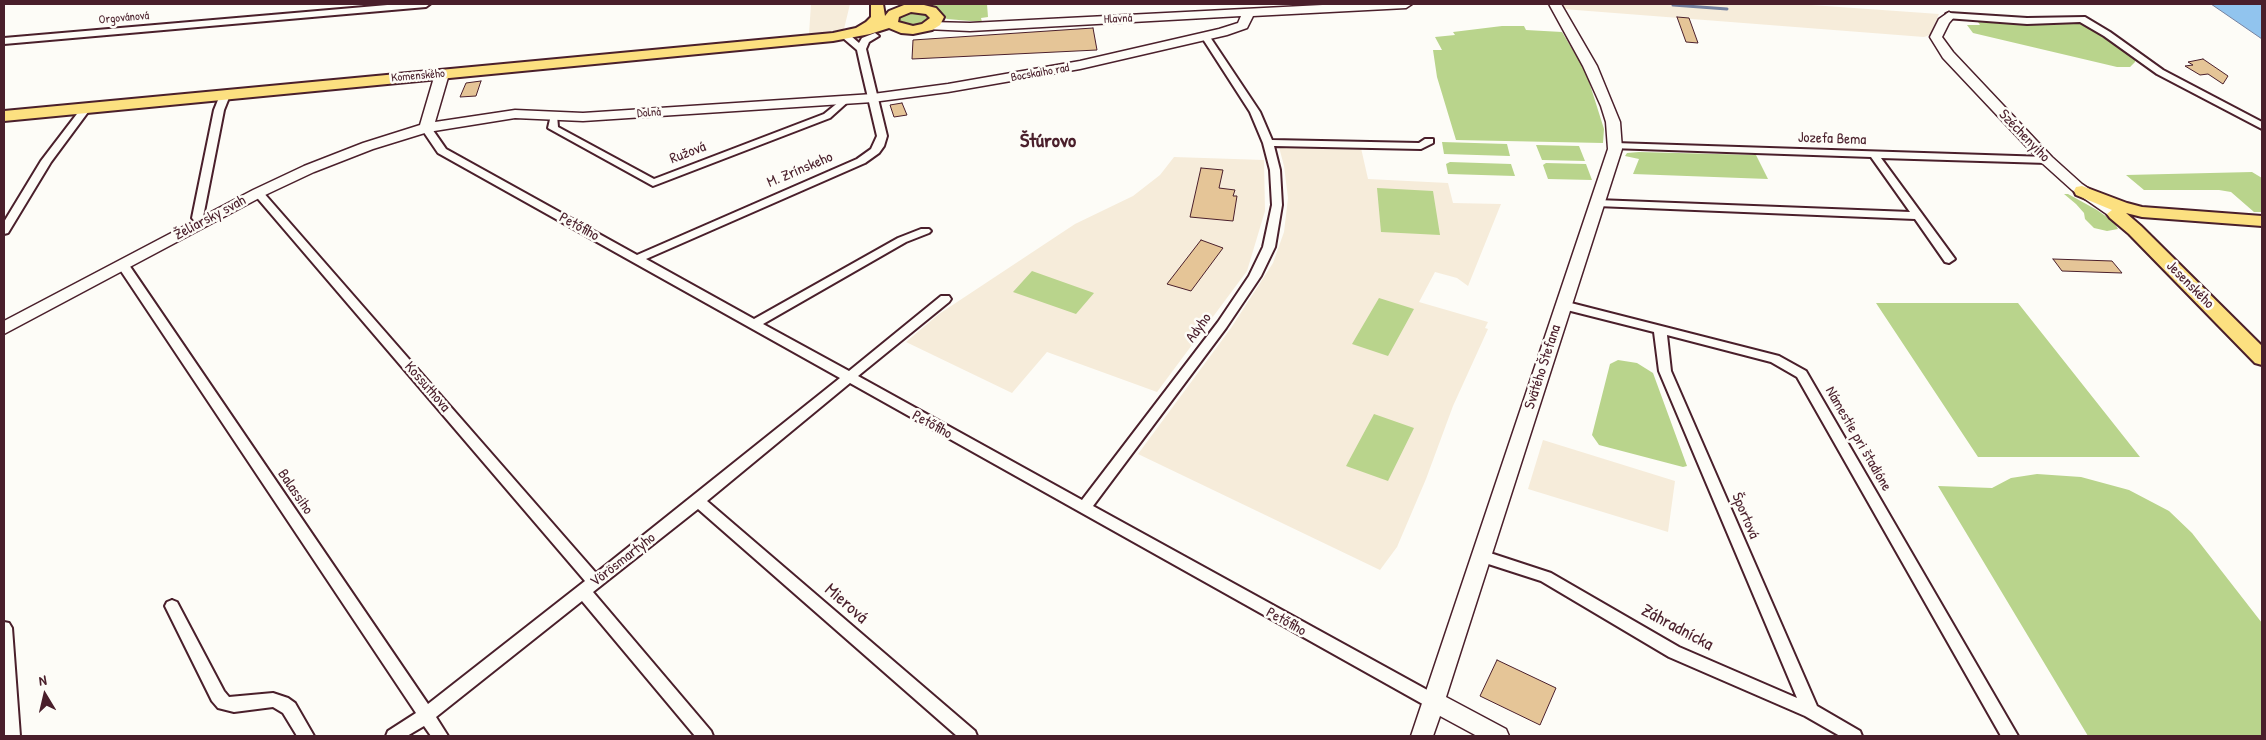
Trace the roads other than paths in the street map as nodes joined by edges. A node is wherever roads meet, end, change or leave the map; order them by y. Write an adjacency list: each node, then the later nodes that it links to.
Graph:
1 (332, 4): 5 (street)
2 (426, 4): 5 (street, Orgovánová)
3 (1406, 4): 7 (street, Hlavná)
4 (1555, 4): 26 (street, Svätého Štefana)
5 (347, 10): 13 (street, Orgovánová)
6 (923, 11): 7 (street, Hlavná); 9 (main road); 9 (main road)
7 (1249, 12): 12 (street)
8 (1946, 13): 22 (street); 28 (street, Széchenyiho)
9 (887, 14): 10 (main road); 10 (main road); 11 (main road)
10 (845, 36): 11 (main road); 14 (street); 15 (main road, Komenského)
11 (875, 36): 14 (street)
12 (1205, 36): 17 (street, Bocskaiho rad); 25 (street, Adyho)
13 (4, 42)
14 (861, 49): 17 (street, M. Zrínskeho)
15 (442, 74): 16 (main road, Komenského); 23 (street)
16 (225, 95): 19 (main road, Komenského); 36 (street)
17 (873, 98): 18 (street, Dolná); 41 (street, M. Zrínskeho)
18 (845, 100): 21 (street, Dolná); 21 (street, Ružová)
19 (86, 108): 20 (main road, Komenského); 38 (street)
20 (4, 116)
21 (554, 117): 23 (street, Dolná)
22 (2262, 126)
23 (426, 128): 30 (street, Želiarsky svah); 41 (street, Petőfiho)
24 (1429, 141): 25 (street)
25 (1268, 143): 52 (street, Adyho)
26 (1615, 146): 27 (street, Jozefa Bema); 31 (street, Svätého Štefana)
27 (1875, 156): 28 (street, Jozefa Bema); 33 (street)
28 (2047, 160): 29 (street, Széchenyiho)
29 (2082, 191): 32 (street, Széchenyiho); 34 (main road)
30 (258, 193): 36 (street, Želiarsky svah); 54 (street, Kossuthova)
31 (1597, 203): 33 (street); 45 (street, Svätého Štefana)
32 (2124, 215): 34 (main road); 40 (main road, Jesenského)
33 (1918, 216): 42 (street)
34 (2160, 218): 35 (main road); 37 (main road); 40 (main road)
35 (2262, 221)
36 (202, 223): 43 (street, Želiarsky svah)
37 (2262, 229)
38 (4, 230)
39 (925, 231): 46 (street)
40 (2144, 239): 49 (main road, Jesenského)
41 (637, 259): 46 (street, Petőfiho)
42 (1949, 259)
43 (124, 265): 47 (street, Želiarsky svah); 59 (street, Balassiho)
44 (945, 299): 50 (street, Vörösmartyho)
45 (1563, 305): 48 (street, Námestie pri štadióne); 53 (street, Svätého Štefana)
46 (754, 324): 50 (street, Petőfiho)
47 (4, 328)
48 (1660, 330): 58 (street, Športová); 69 (street, Námestie pri štadióne)
49 (2262, 358)
50 (848, 378): 51 (street, Vörösmartyho); 52 (street, Petőfiho)
51 (698, 501): 54 (street, Vörösmartyho); 65 (street, Mierová)
52 (1083, 509): 57 (street, Petőfiho)
53 (1481, 556): 57 (street, Svätého Štefana); 58 (street, Záhradnícka)
54 (589, 586): 59 (street, Vörösmartyho); 64 (street, Kossuthova)
55 (172, 606): 61 (street)
56 (4, 628): 60 (street)
57 (1434, 702): 66 (street, Svätého Štefana); 67 (street, Petőfiho)
58 (1810, 711): 68 (street, Záhradnícka)
59 (426, 716): 62 (street, Vörösmartyho); 63 (street, Balassiho)
60 (12, 736)
61 (306, 736)
62 (394, 736)
63 (440, 736)
64 (705, 736)
65 (969, 736)
66 (1422, 736)
67 (1498, 736)
68 (1854, 736)
69 (2010, 736)

